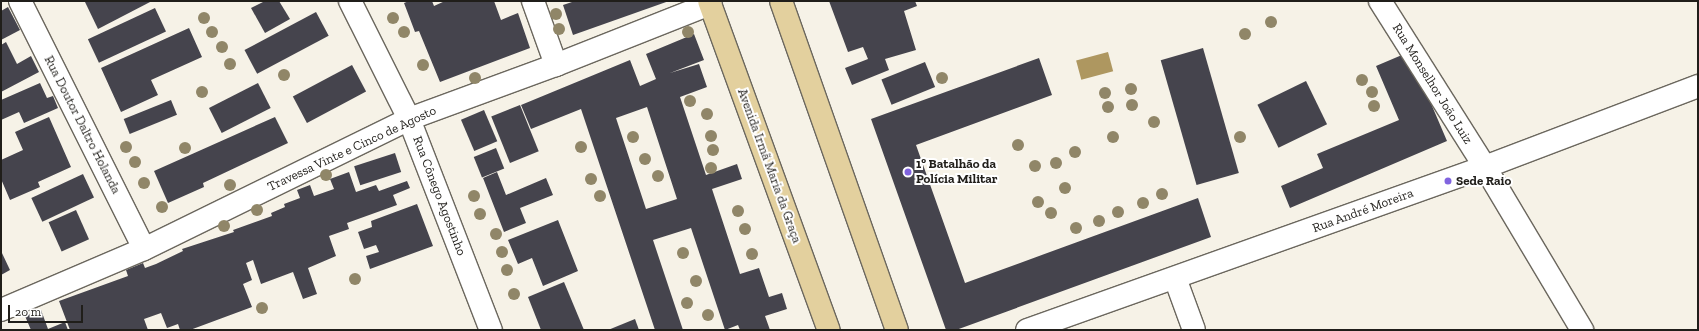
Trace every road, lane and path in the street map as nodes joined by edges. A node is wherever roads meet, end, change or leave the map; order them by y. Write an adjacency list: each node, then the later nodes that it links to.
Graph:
1 (20, 1): 11 (street, Rua Doutor Daltro Holanda)
2 (350, 1): 9 (street, Rua Cônego Agostinho)
3 (533, 1): 7 (street)
4 (781, 1): 16 (main road)
5 (1380, 1): 10 (street, Rua Monselhor João Luiz)
6 (713, 2): 7 (street, Travessa Vinte e Cinco de Agosto); 15 (main road, Avenida Irmã Maria da Graça)
7 (556, 65): 9 (street, Travessa Vinte e Cinco de Agosto)
8 (1698, 86): 10 (street, Rua André Moreira)
9 (409, 119): 11 (street, Travessa Vinte e Cinco de Agosto); 14 (street, Rua Cônego Agostinho)
10 (1485, 167): 12 (street, Rua André Moreira); 19 (street, Rua Monselhor João Luiz)
11 (144, 249): 13 (street, Travessa Vinte e Cinco de Agosto)
12 (1175, 278): 17 (street, Rua André Moreira); 18 (street)
13 (1, 310)
14 (491, 330)
15 (829, 330)
16 (897, 330)
17 (1027, 330)
18 (1194, 330)
19 (1582, 330)

